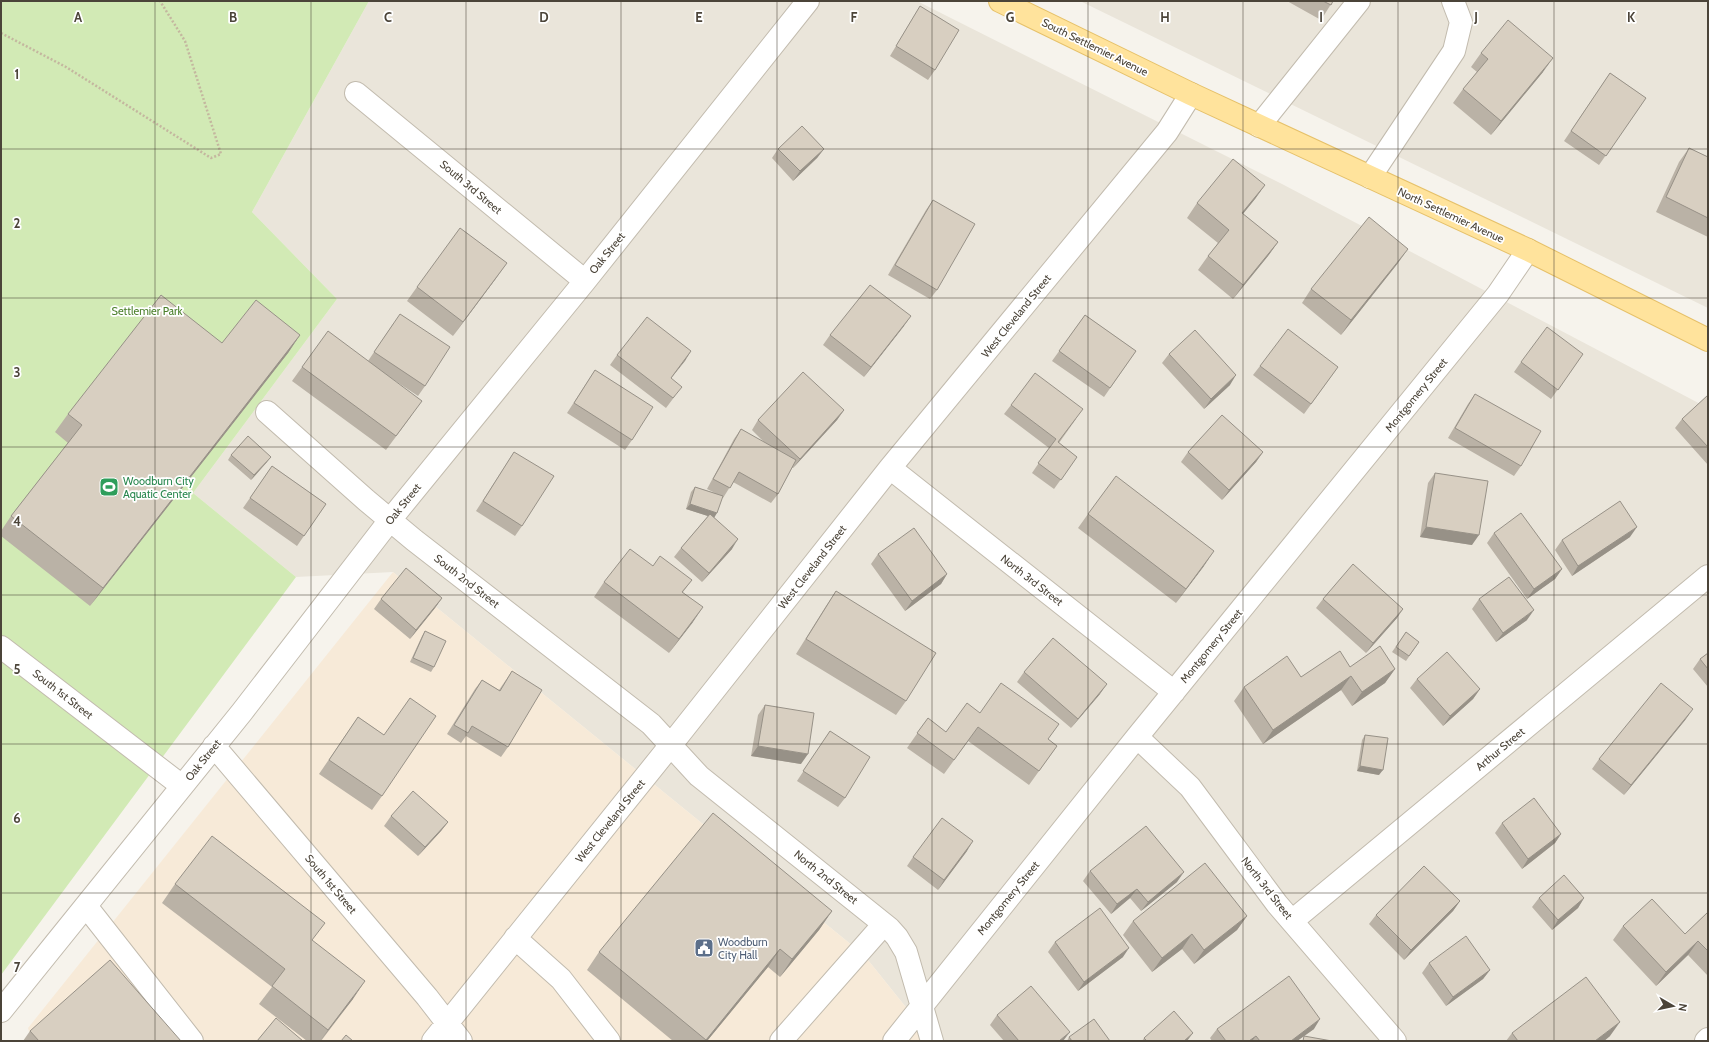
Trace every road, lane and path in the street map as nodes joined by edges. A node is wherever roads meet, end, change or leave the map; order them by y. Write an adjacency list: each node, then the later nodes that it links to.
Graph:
1 (160, 1): 6 (path)
2 (808, 1): 12 (street, Oak Street)
3 (1000, 1): 8 (main road, South Settlemier Avenue)
4 (1359, 1): 9 (street)
5 (1454, 1): 10 (street)
6 (1, 33)
7 (356, 92): 12 (street, South 3rd Street)
8 (1191, 94): 9 (main road, North Settlemier Avenue); 15 (street, West Cleveland Street)
9 (1259, 126): 10 (main road, North Settlemier Avenue)
10 (1370, 177): 11 (main road, North Settlemier Avenue)
11 (1528, 250): 13 (main road, North Settlemier Avenue); 19 (street, Montgomery Street)
12 (585, 281): 16 (street, Oak Street)
13 (1708, 340)
14 (267, 412): 16 (street, South 2nd Street)
15 (890, 468): 19 (street, North 3rd Street); 22 (street, West Cleveland Street)
16 (390, 520): 21 (street, Oak Street); 22 (street, South 2nd Street)
17 (1708, 576): 25 (street, Arthur Street)
18 (1, 647): 23 (street, South 1st Street)
19 (1174, 692): 20 (street, Montgomery Street)
20 (1137, 737): 25 (street, North 3rd Street); 28 (street, Montgomery Street)
21 (214, 746): 23 (street, Oak Street); 30 (street, South 1st Street)
22 (670, 746): 26 (street, North 2nd Street); 27 (street, West Cleveland Street)
23 (182, 786): 24 (street, Oak Street)
24 (86, 906): 29 (street, Oak Street); 31 (street)
25 (1292, 921): 38 (street, North 3rd Street)
26 (884, 924): 28 (street, North 2nd Street); 35 (street)
27 (515, 938): 30 (street, West Cleveland Street); 34 (street)
28 (922, 1006): 36 (street, Montgomery Street); 37 (street, North 2nd Street)
29 (1, 1011)
30 (447, 1023): 32 (street, West Cleveland Street); 33 (street, South 1st Street)
31 (192, 1041)
32 (432, 1041)
33 (461, 1041)
34 (609, 1041)
35 (781, 1041)
36 (894, 1041)
37 (932, 1041)
38 (1395, 1041)

